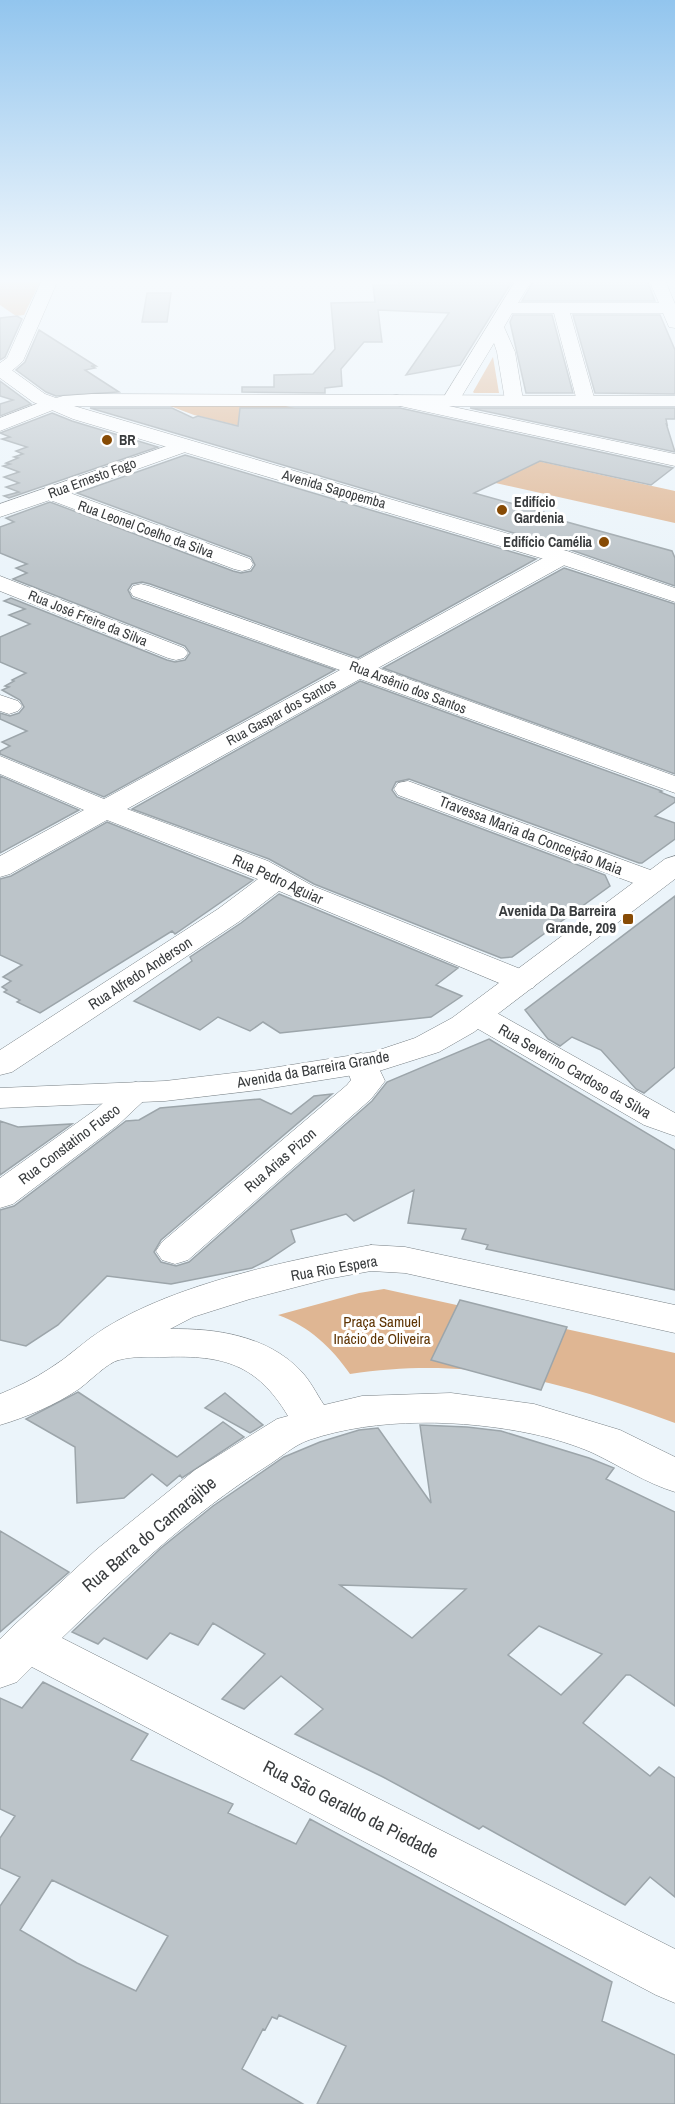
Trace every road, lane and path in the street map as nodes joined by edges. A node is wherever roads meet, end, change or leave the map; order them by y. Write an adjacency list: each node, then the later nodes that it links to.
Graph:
1 (11, 378): 10 (street, Avenida Sapopemba)
2 (464, 378): 6 (street)
3 (510, 378): 7 (street)
4 (580, 378): 8 (street)
5 (397, 400): 6 (street); 10 (street); 12 (street)
6 (451, 400): 7 (street)
7 (514, 400): 8 (street)
8 (586, 400): 9 (street)
9 (675, 401)
10 (52, 404): 11 (street); 14 (street, Avenida Sapopemba)
11 (0, 425)
12 (605, 445): 13 (street); 15 (street)
13 (675, 445)
14 (184, 446): 16 (street, Rua Ernesto Fogo); 18 (street, Avenida Sapopemba)
15 (675, 460)
16 (50, 493): 17 (street, Rua Ernesto Fogo); 19 (street, Rua Leonel Coelho da Silva)
17 (0, 511)
18 (562, 557): 22 (street, Avenida Sapopemba); 24 (street, Rua Gaspar dos Santos)
19 (242, 564)
20 (0, 583): 23 (street, Rua José Freire da Silva)
21 (141, 591): 24 (street, Rua Arsênio dos Santos)
22 (675, 596)
23 (176, 653)
24 (359, 669): 26 (street, Rua Arsênio dos Santos); 28 (street, Rua Gaspar dos Santos)
25 (0, 764): 28 (street, Rua Pedro Aguiar)
26 (675, 785)
27 (408, 789): 30 (street, Travessa Maria da Conceição Maia)
28 (106, 809): 29 (street, Rua Gaspar dos Santos); 31 (street, Rua Pedro Aguiar)
29 (0, 868)
30 (664, 873): 32 (street, Avenida da Barreira Grande)
31 (278, 878): 32 (street, Rua Pedro Aguiar); 35 (street, Rua Alfredo Anderson)
32 (522, 981): 33 (street, Avenida da Barreira Grande)
33 (477, 1015): 34 (street, Avenida da Barreira Grande); 38 (street, Rua Severino Cardoso da Silva)
34 (361, 1063): 36 (street, Avenida da Barreira Grande); 40 (street, Rua Arias Pizon)
35 (0, 1065)
36 (136, 1092): 37 (street, Avenida da Barreira Grande); 39 (street, Rua Constatino Fusco)
37 (0, 1098)
38 (675, 1125)
39 (0, 1196)
40 (175, 1251)
41 (675, 1319): 42 (street, Rua Rio Espera)
42 (108, 1347): 43 (street); 44 (street)
43 (0, 1410)
44 (314, 1424): 45 (street, Rua Barra do Camarajibe); 46 (street, Rua Barra do Camarajibe)
45 (675, 1476)
46 (13, 1655): 47 (street, Rua São Geraldo da Piedade)
47 (675, 1977)

